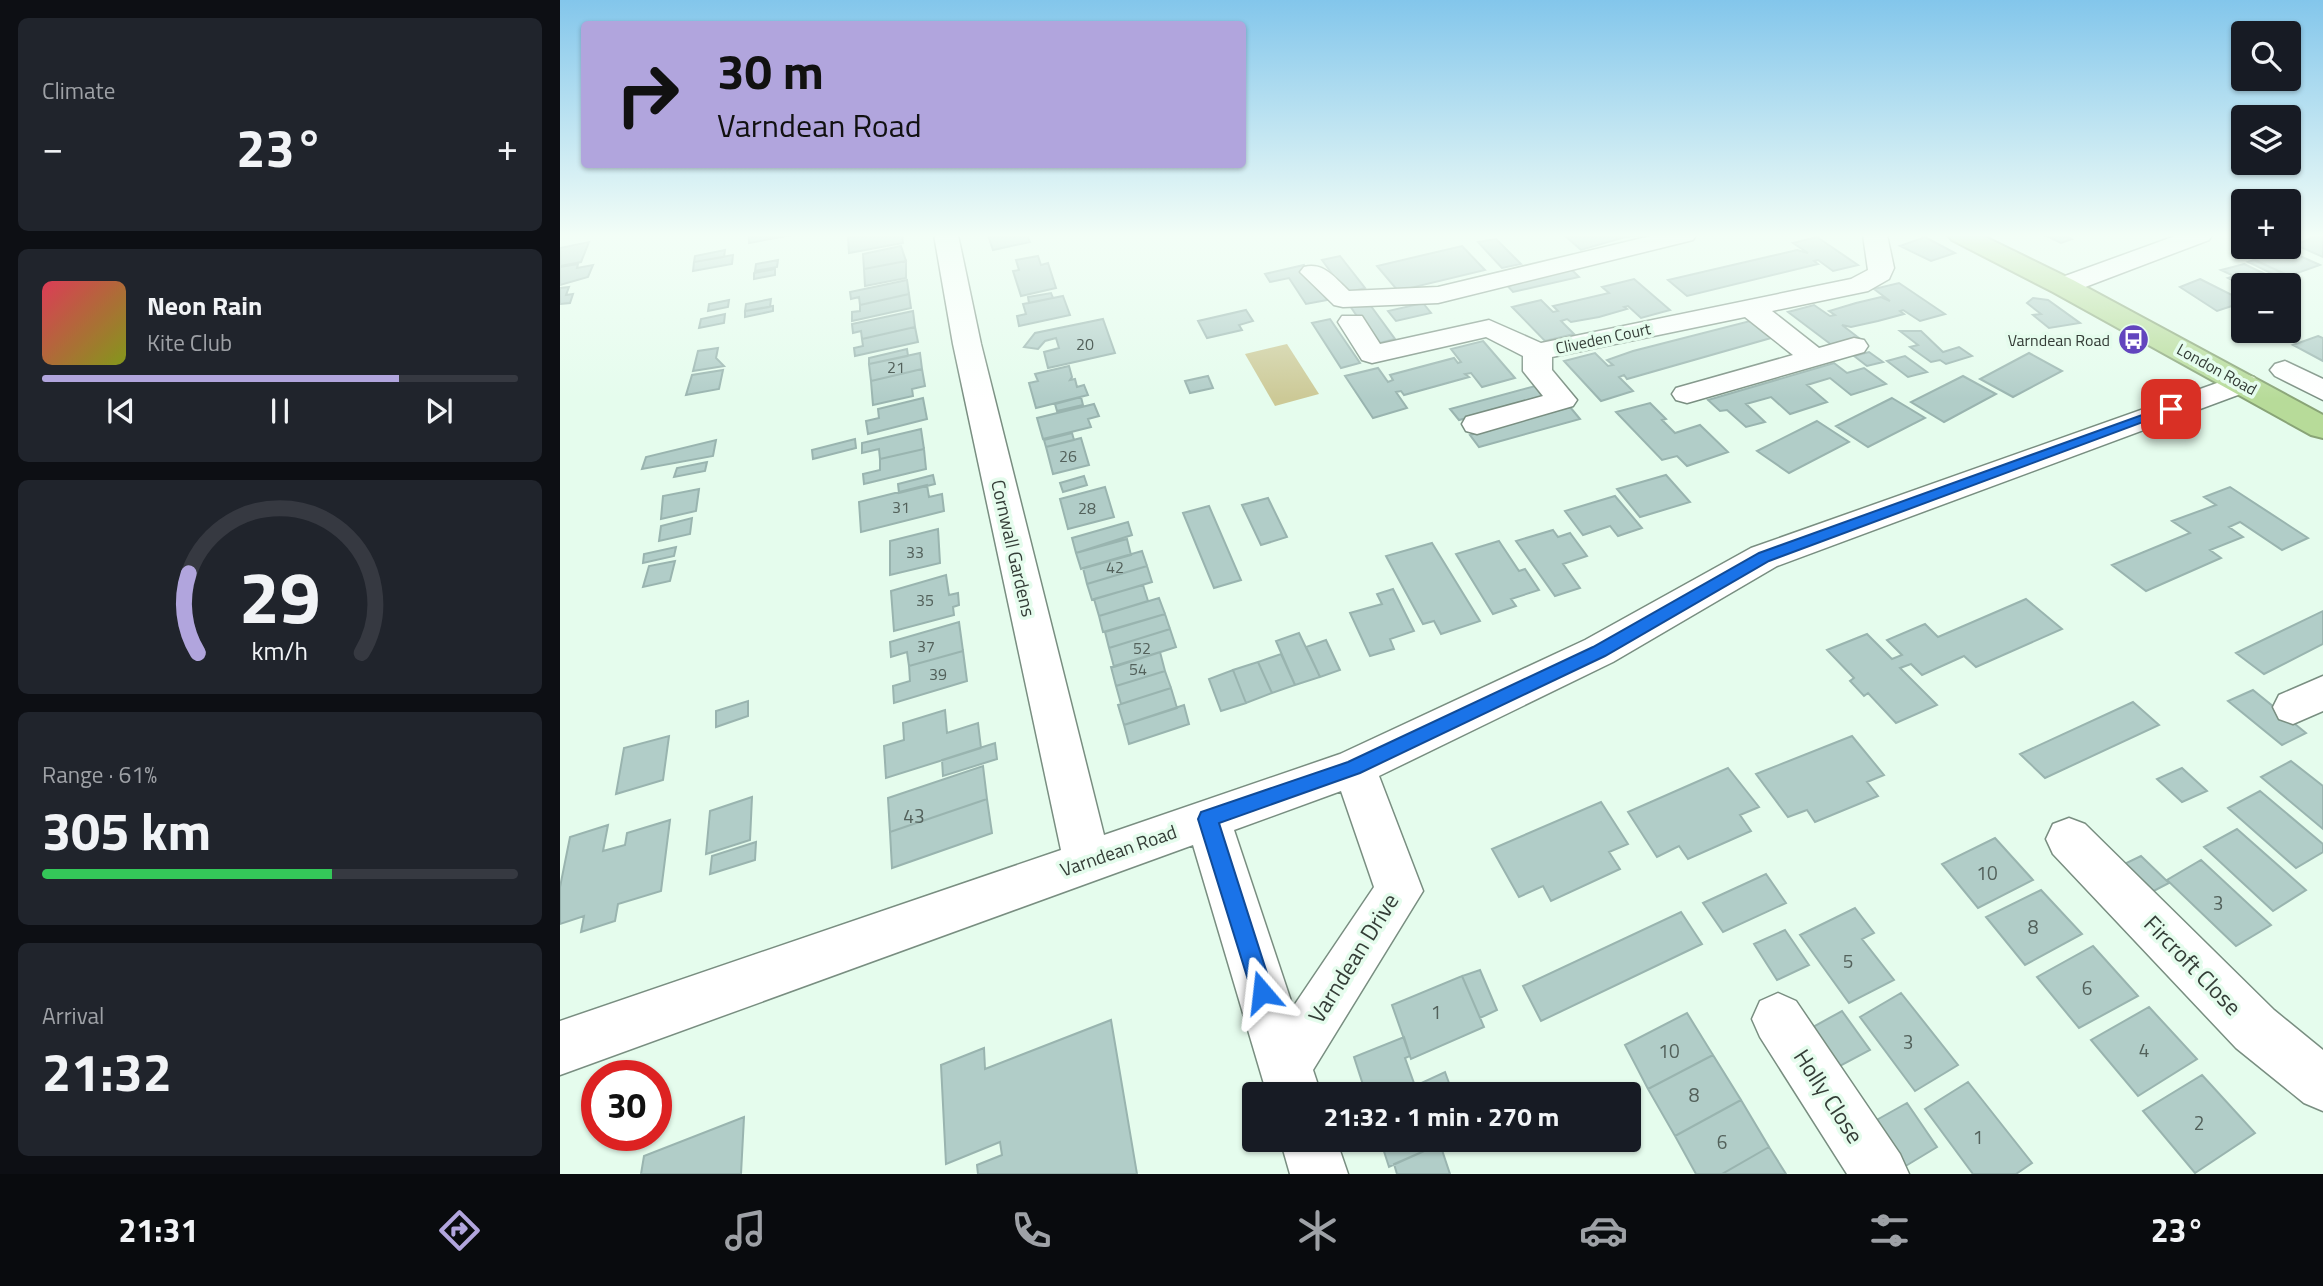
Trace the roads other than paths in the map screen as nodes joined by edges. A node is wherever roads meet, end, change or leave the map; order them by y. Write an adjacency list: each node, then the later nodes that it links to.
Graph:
1 (957, 290): 20 (street, Cornwall Gardens)
2 (1333, 290): 3 (street)
3 (1459, 290)
4 (1835, 290): 6 (street, Cliveden Court)
5 (2070, 290): 12 (highway, London Road)
6 (1750, 307): 9 (street, Cliveden Court); 10 (street)
7 (1352, 322): 9 (street, Cliveden Court)
8 (1854, 346): 10 (street)
9 (1537, 352): 15 (street, Cliveden Court)
10 (1814, 358): 14 (street)
11 (2286, 370): 13 (street)
12 (2244, 383): 16 (highway, London Road); 17 (street, Varndean Road)
13 (2323, 391)
14 (1687, 394)
15 (1477, 424)
16 (2323, 428)
17 (1354, 768): 18 (street, Varndean Road); 23 (street, Varndean Drive)
18 (1208, 819): 20 (street, Varndean Road); 23 (street, Varndean Drive)
19 (2069, 839): 24 (street, Fircroft Close)
20 (1087, 861): 22 (street, Varndean Road)
21 (1778, 1019): 27 (street, Holly Close)
22 (560, 1048)
23 (1289, 1080)
24 (2323, 1084)
25 (1312, 1152): 26 (street)
26 (1318, 1174)
27 (1880, 1174)

